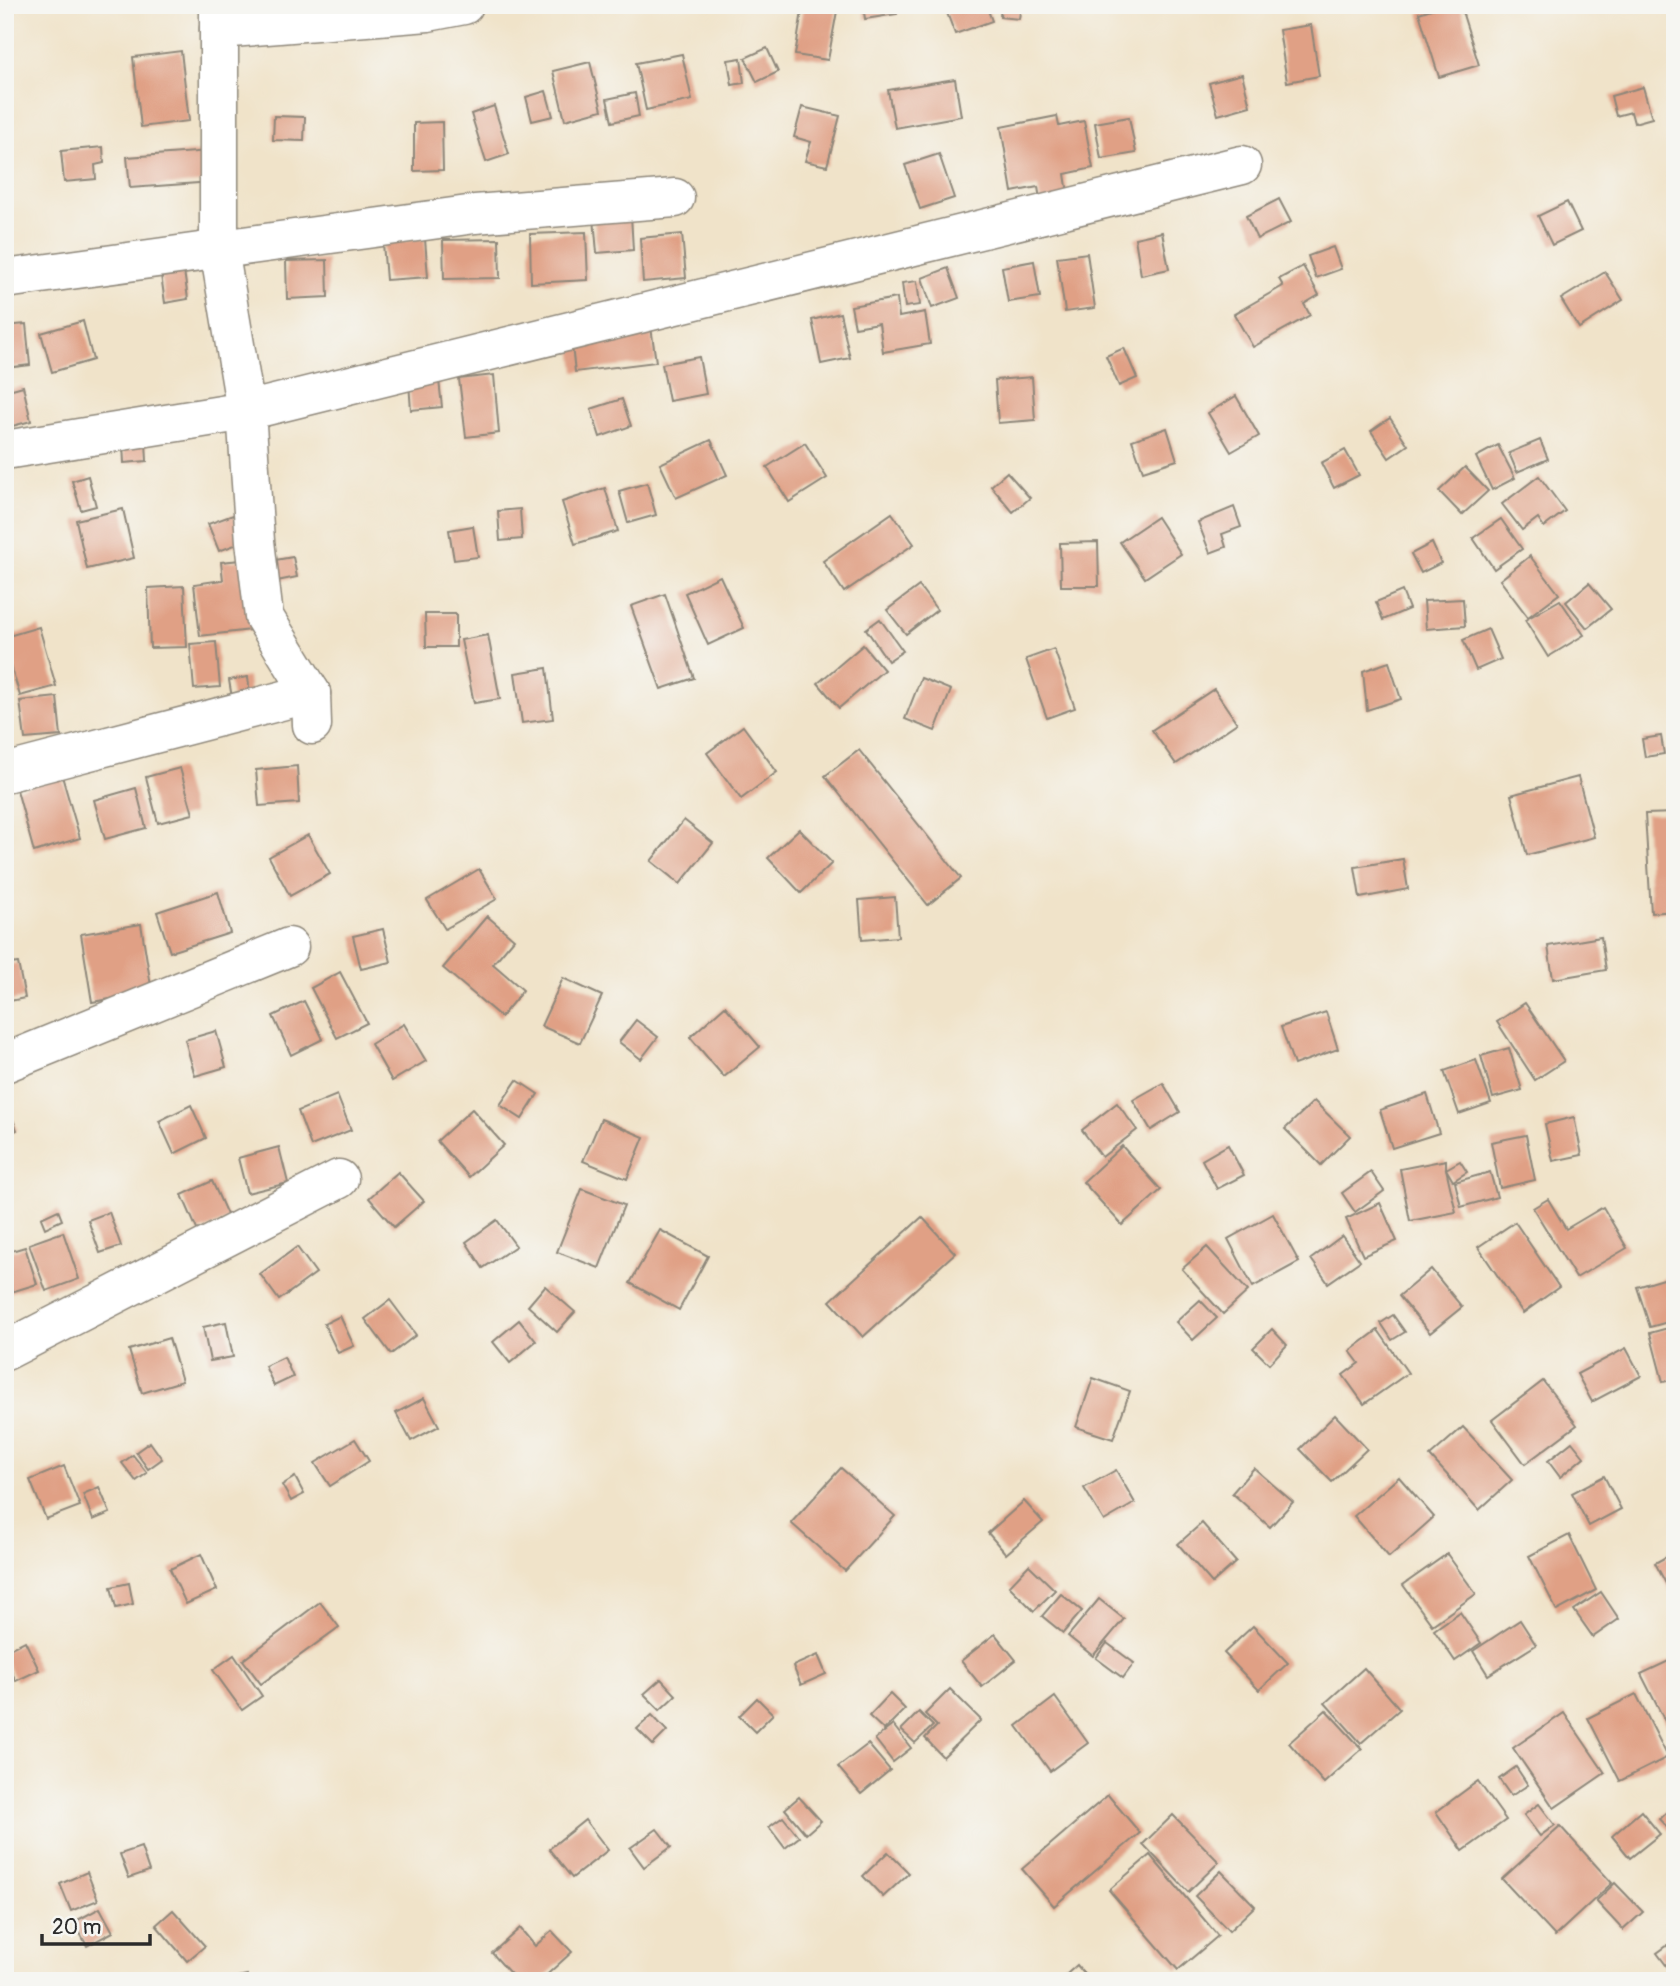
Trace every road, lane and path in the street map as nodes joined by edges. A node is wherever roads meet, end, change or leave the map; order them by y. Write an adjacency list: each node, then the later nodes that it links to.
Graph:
1 (464, 5): 2 (street)
2 (219, 17): 5 (street)
3 (1242, 165): 7 (street)
4 (675, 198): 5 (street)
5 (219, 249): 6 (street); 7 (street)
6 (5, 279)
7 (246, 411): 8 (street); 9 (street)
8 (5, 450)
9 (5, 774)
10 (289, 947): 11 (street)
11 (5, 1063)
12 (339, 1179): 13 (street)
13 (5, 1351)

